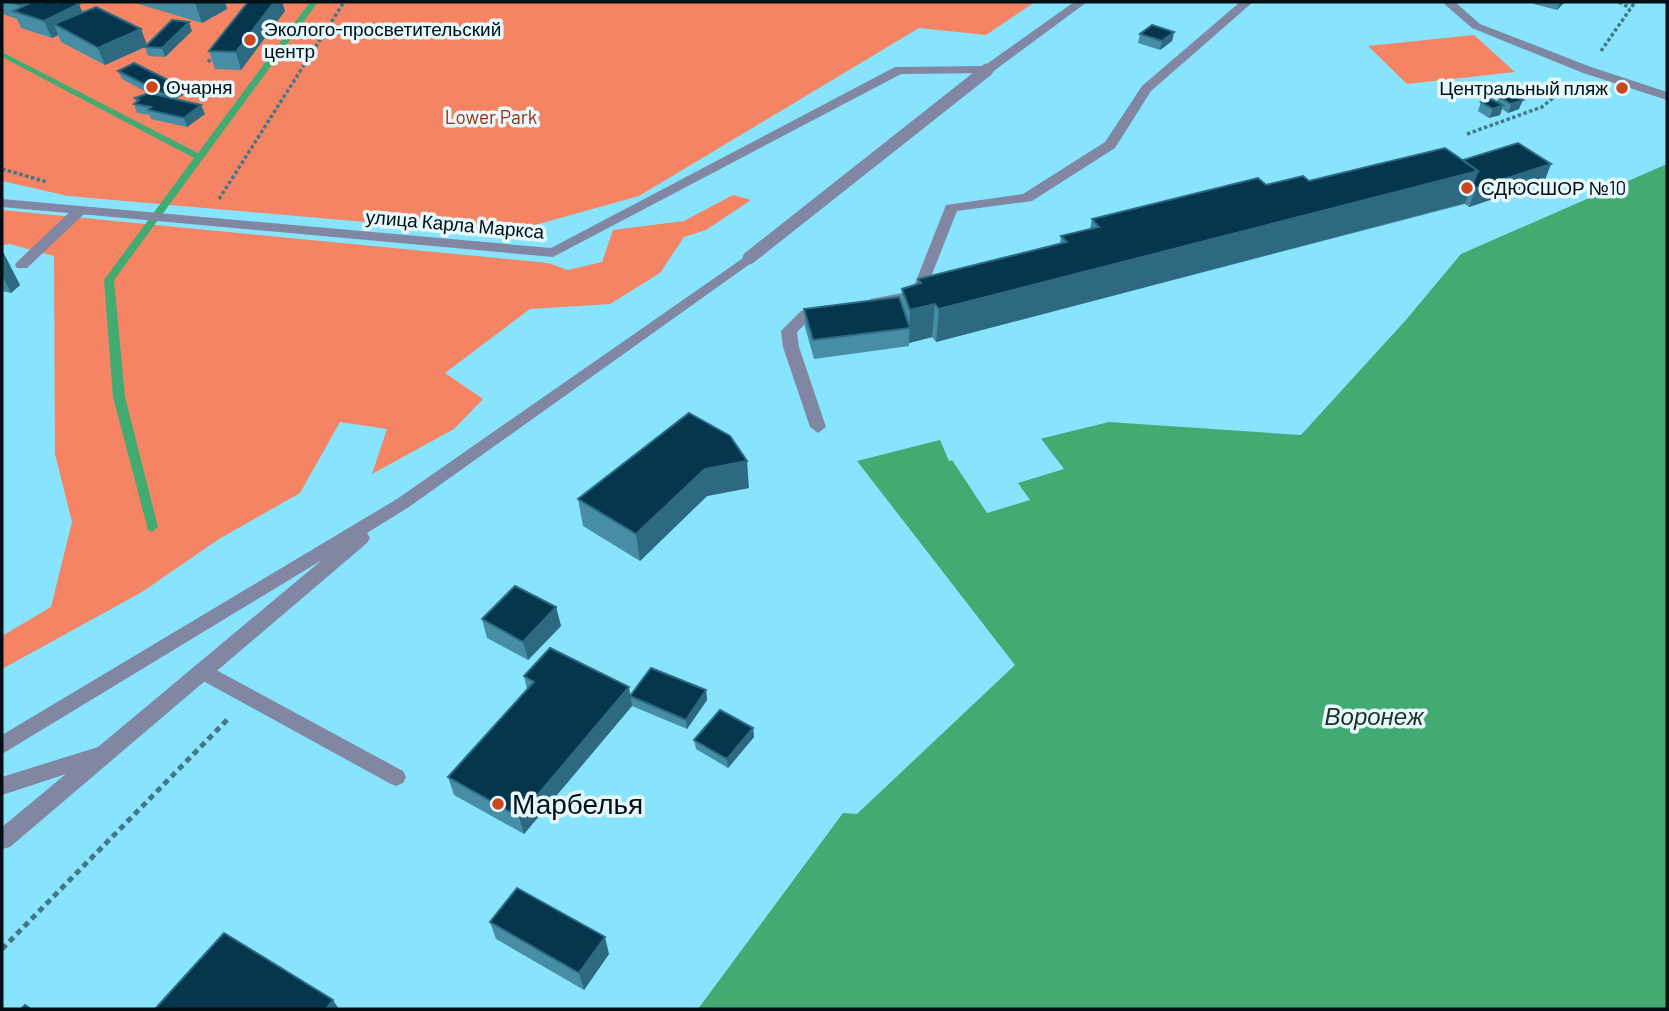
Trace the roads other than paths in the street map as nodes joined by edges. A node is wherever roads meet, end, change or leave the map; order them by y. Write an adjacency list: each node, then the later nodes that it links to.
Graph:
1 (1082, 2): 4 (street)
2 (1247, 2): 9 (street)
3 (1448, 2): 5 (street)
4 (987, 70): 7 (street, улица Карла Маркса); 10 (street, bridge)
5 (1667, 96)
6 (2, 203): 7 (street, улица Карла Маркса)
7 (79, 211): 8 (street)
8 (22, 265)
9 (818, 427)
10 (403, 503): 11 (street); 12 (street)
11 (203, 671): 13 (street); 14 (street)
12 (2, 745)
13 (106, 752): 15 (street); 16 (street)
14 (396, 777)
15 (2, 786)
16 (2, 839)

